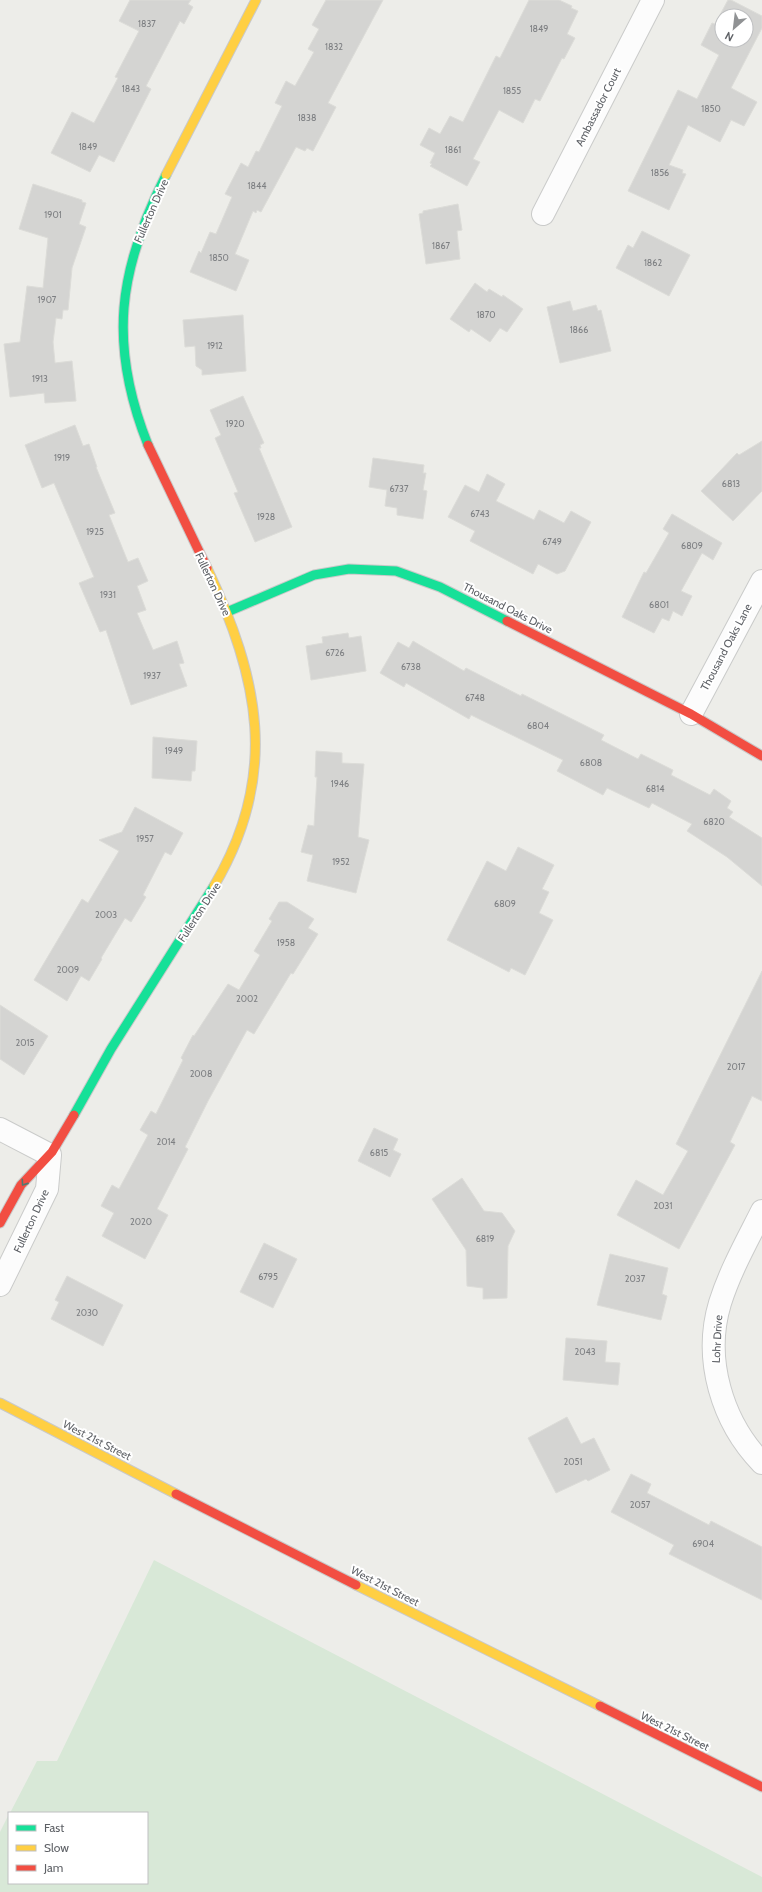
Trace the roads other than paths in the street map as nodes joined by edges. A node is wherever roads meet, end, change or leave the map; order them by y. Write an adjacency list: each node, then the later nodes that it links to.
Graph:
1 (256, 0): 5 (street, Fullerton Drive)
2 (653, 0): 3 (street, Ambassador Court)
3 (543, 214)
4 (762, 581): 6 (street, Thousand Oaks Lane)
5 (227, 612): 6 (street, Thousand Oaks Drive); 9 (street, Fullerton Drive)
6 (691, 714): 7 (street, Thousand Oaks Drive)
7 (762, 756)
8 (0, 1129): 9 (street)
9 (50, 1155): 11 (street, Fullerton Drive, one-way to 11); 12 (street, Fullerton Drive)
10 (762, 1212): 14 (street, Lohr Drive)
11 (0, 1223)
12 (0, 1285)
13 (0, 1403): 15 (street, West 21st Street)
14 (762, 1463)
15 (762, 1787)

